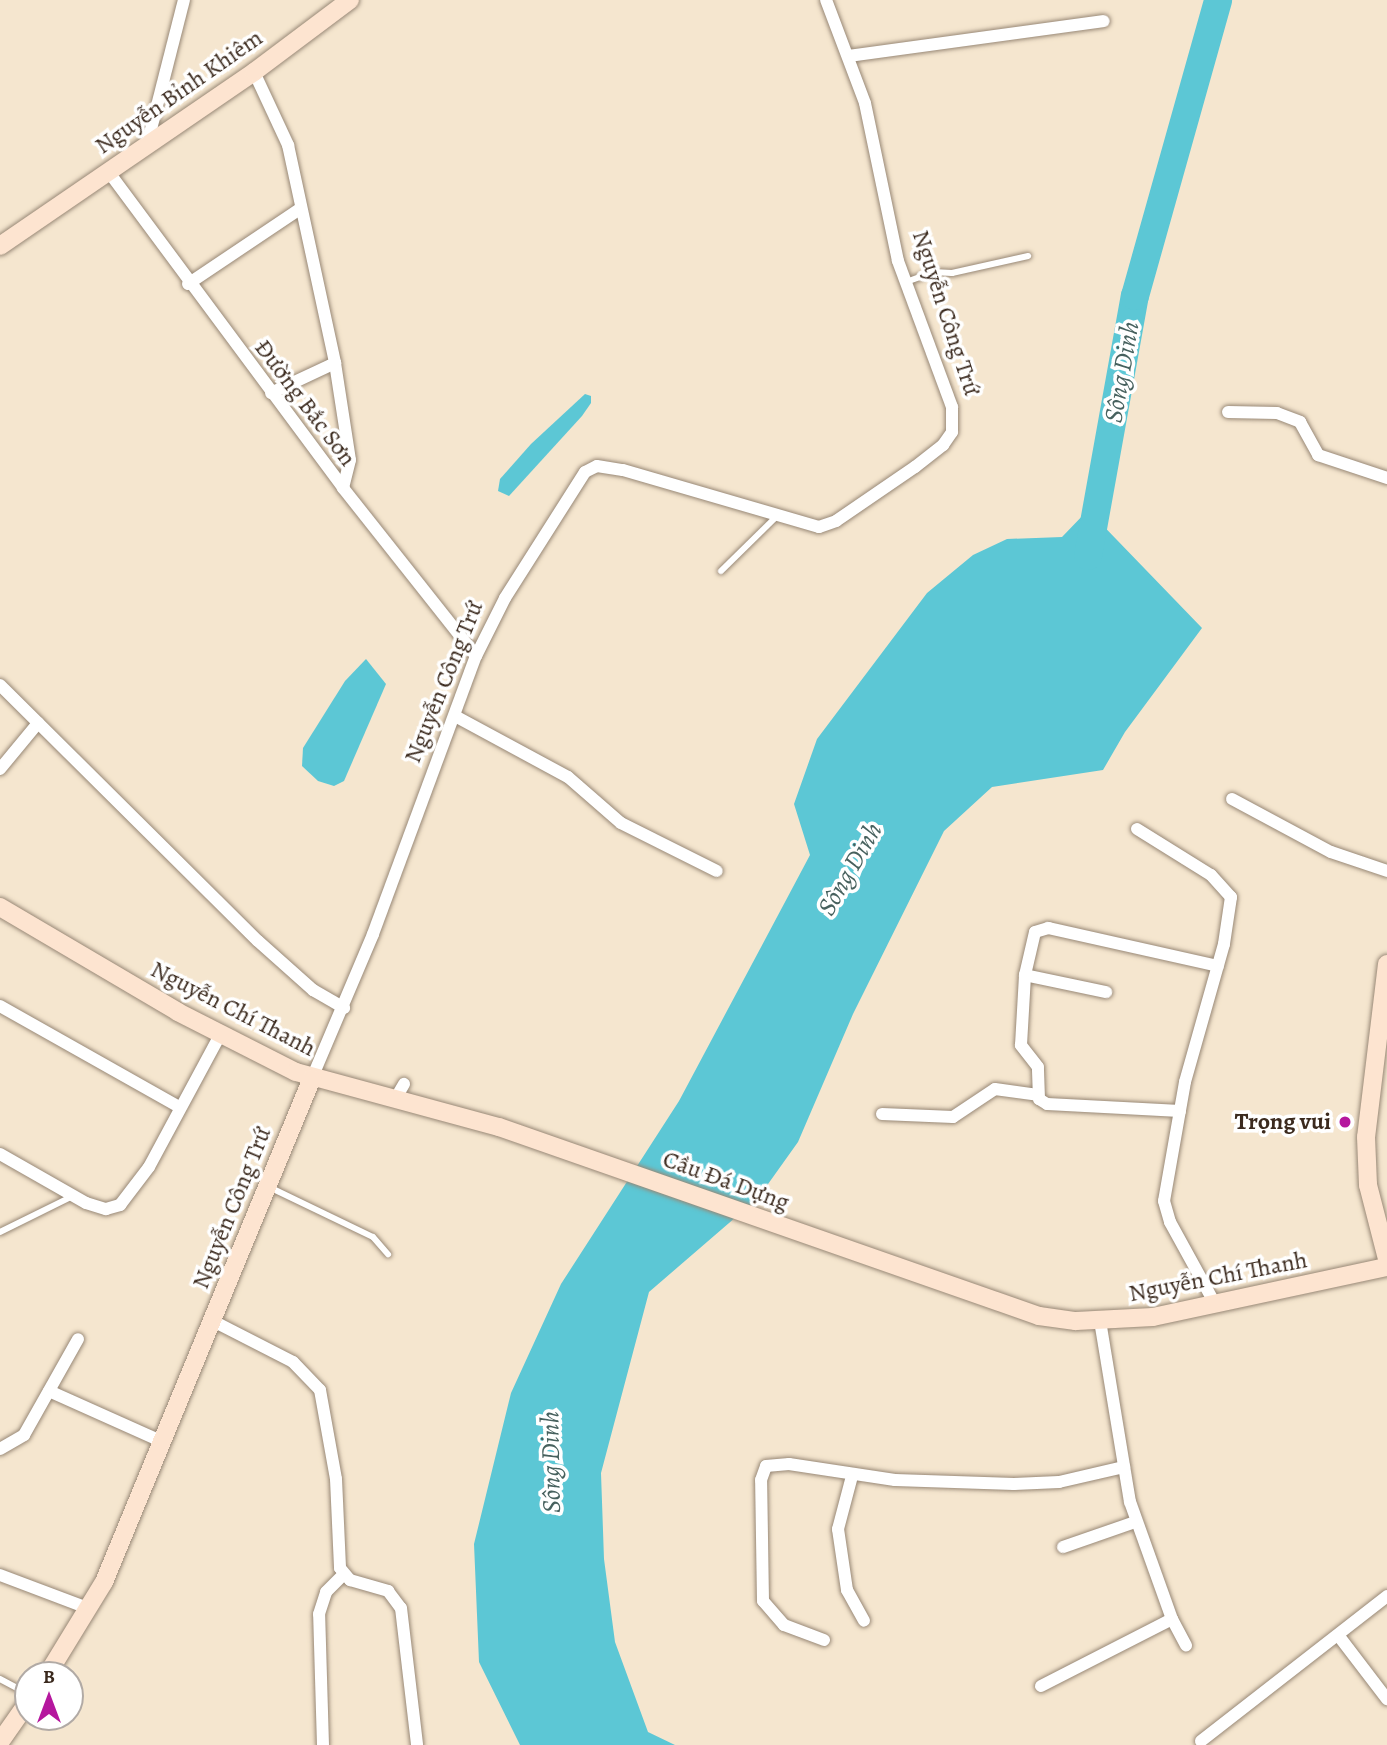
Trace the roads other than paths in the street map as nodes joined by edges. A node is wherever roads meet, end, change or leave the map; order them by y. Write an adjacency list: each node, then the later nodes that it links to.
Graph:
1 (184, 0): 7 (street)
2 (826, 0): 5 (street, Nguyễn Công Trứ)
3 (343, 2): 6 (main road, Nguyễn Bỉnh Khiêm)
4 (1104, 21): 5 (street)
5 (849, 56): 12 (street, Nguyễn Công Trứ)
6 (254, 72): 7 (main road, Nguyễn Bỉnh Khiêm); 9 (street)
7 (147, 145): 8 (main road, Nguyễn Bỉnh Khiêm)
8 (107, 171): 10 (main road, Nguyễn Bỉnh Khiêm); 13 (street, Đường Bắc Sơn)
9 (301, 208): 13 (street); 14 (street)
10 (0, 246)
11 (1028, 256): 12 (lane)
12 (904, 282): 19 (street, Nguyễn Công Trứ)
13 (188, 284): 15 (street, Đường Bắc Sơn)
14 (335, 363): 15 (street); 18 (street)
15 (271, 393): 18 (street, Đường Bắc Sơn)
16 (1228, 412): 17 (street)
17 (1387, 478)
18 (343, 488): 21 (street, Đường Bắc Sơn)
19 (778, 515): 20 (lane); 21 (street, Nguyễn Công Trứ)
20 (721, 571)
21 (476, 656): 23 (street, Nguyễn Công Trứ)
22 (0, 684): 24 (street)
23 (455, 716): 28 (street); 36 (street, Nguyễn Công Trứ)
24 (38, 723): 25 (street); 36 (street)
25 (0, 769)
26 (1233, 799): 29 (street)
27 (1137, 829): 32 (street)
28 (717, 871)
29 (1387, 871)
30 (0, 907): 37 (main road, Nguyễn Chí Thanh)
31 (1387, 964): 49 (main road)
32 (1218, 966): 33 (street); 41 (street)
33 (1025, 975): 34 (street); 39 (street)
34 (1106, 992)
35 (0, 1006): 40 (street)
36 (344, 1008): 38 (street, Nguyễn Công Trứ)
37 (220, 1035): 38 (main road, Nguyễn Chí Thanh); 40 (street)
38 (312, 1078): 43 (main road, Nguyễn Chí Thanh); 45 (main road, Nguyễn Công Trứ)
39 (1038, 1095): 41 (street); 42 (street)
40 (179, 1107): 46 (street)
41 (1181, 1111): 52 (street)
42 (882, 1114)
43 (499, 1127): 51 (main road, Cầu Đá Dựng)
44 (0, 1154): 46 (street)
45 (267, 1186): 48 (lane); 53 (main road, Nguyễn Công Trứ)
46 (73, 1196): 47 (lane)
47 (0, 1232)
48 (388, 1254)
49 (1387, 1259)
50 (1387, 1267): 52 (main road, Nguyễn Chí Thanh)
51 (937, 1282): 54 (main road, Nguyễn Chí Thanh)
52 (1215, 1304): 54 (main road, Nguyễn Chí Thanh)
53 (213, 1321): 57 (main road, Nguyễn Công Trứ); 64 (street)
54 (1100, 1321): 59 (street)
55 (78, 1339): 56 (street)
56 (49, 1391): 57 (street); 58 (street)
57 (160, 1441): 66 (main road, Nguyễn Công Trứ)
58 (0, 1449)
59 (1124, 1467): 60 (street); 61 (street)
60 (852, 1476): 68 (street); 70 (street)
61 (1135, 1522): 62 (street); 67 (street)
62 (1063, 1547)
63 (0, 1575): 66 (street)
64 (343, 1575): 78 (street); 79 (street)
65 (1387, 1596): 69 (street)
66 (90, 1609): 72 (main road, Nguyễn Công Trứ)
67 (1172, 1619): 71 (street); 73 (street)
68 (864, 1621)
69 (1338, 1634): 74 (street); 76 (street)
70 (824, 1640)
71 (1186, 1645)
72 (56, 1661)
73 (1041, 1686)
74 (1387, 1699)
75 (14, 1722): 77 (main road)
76 (1201, 1741)
77 (0, 1742)
78 (323, 1745)
79 (417, 1745)

